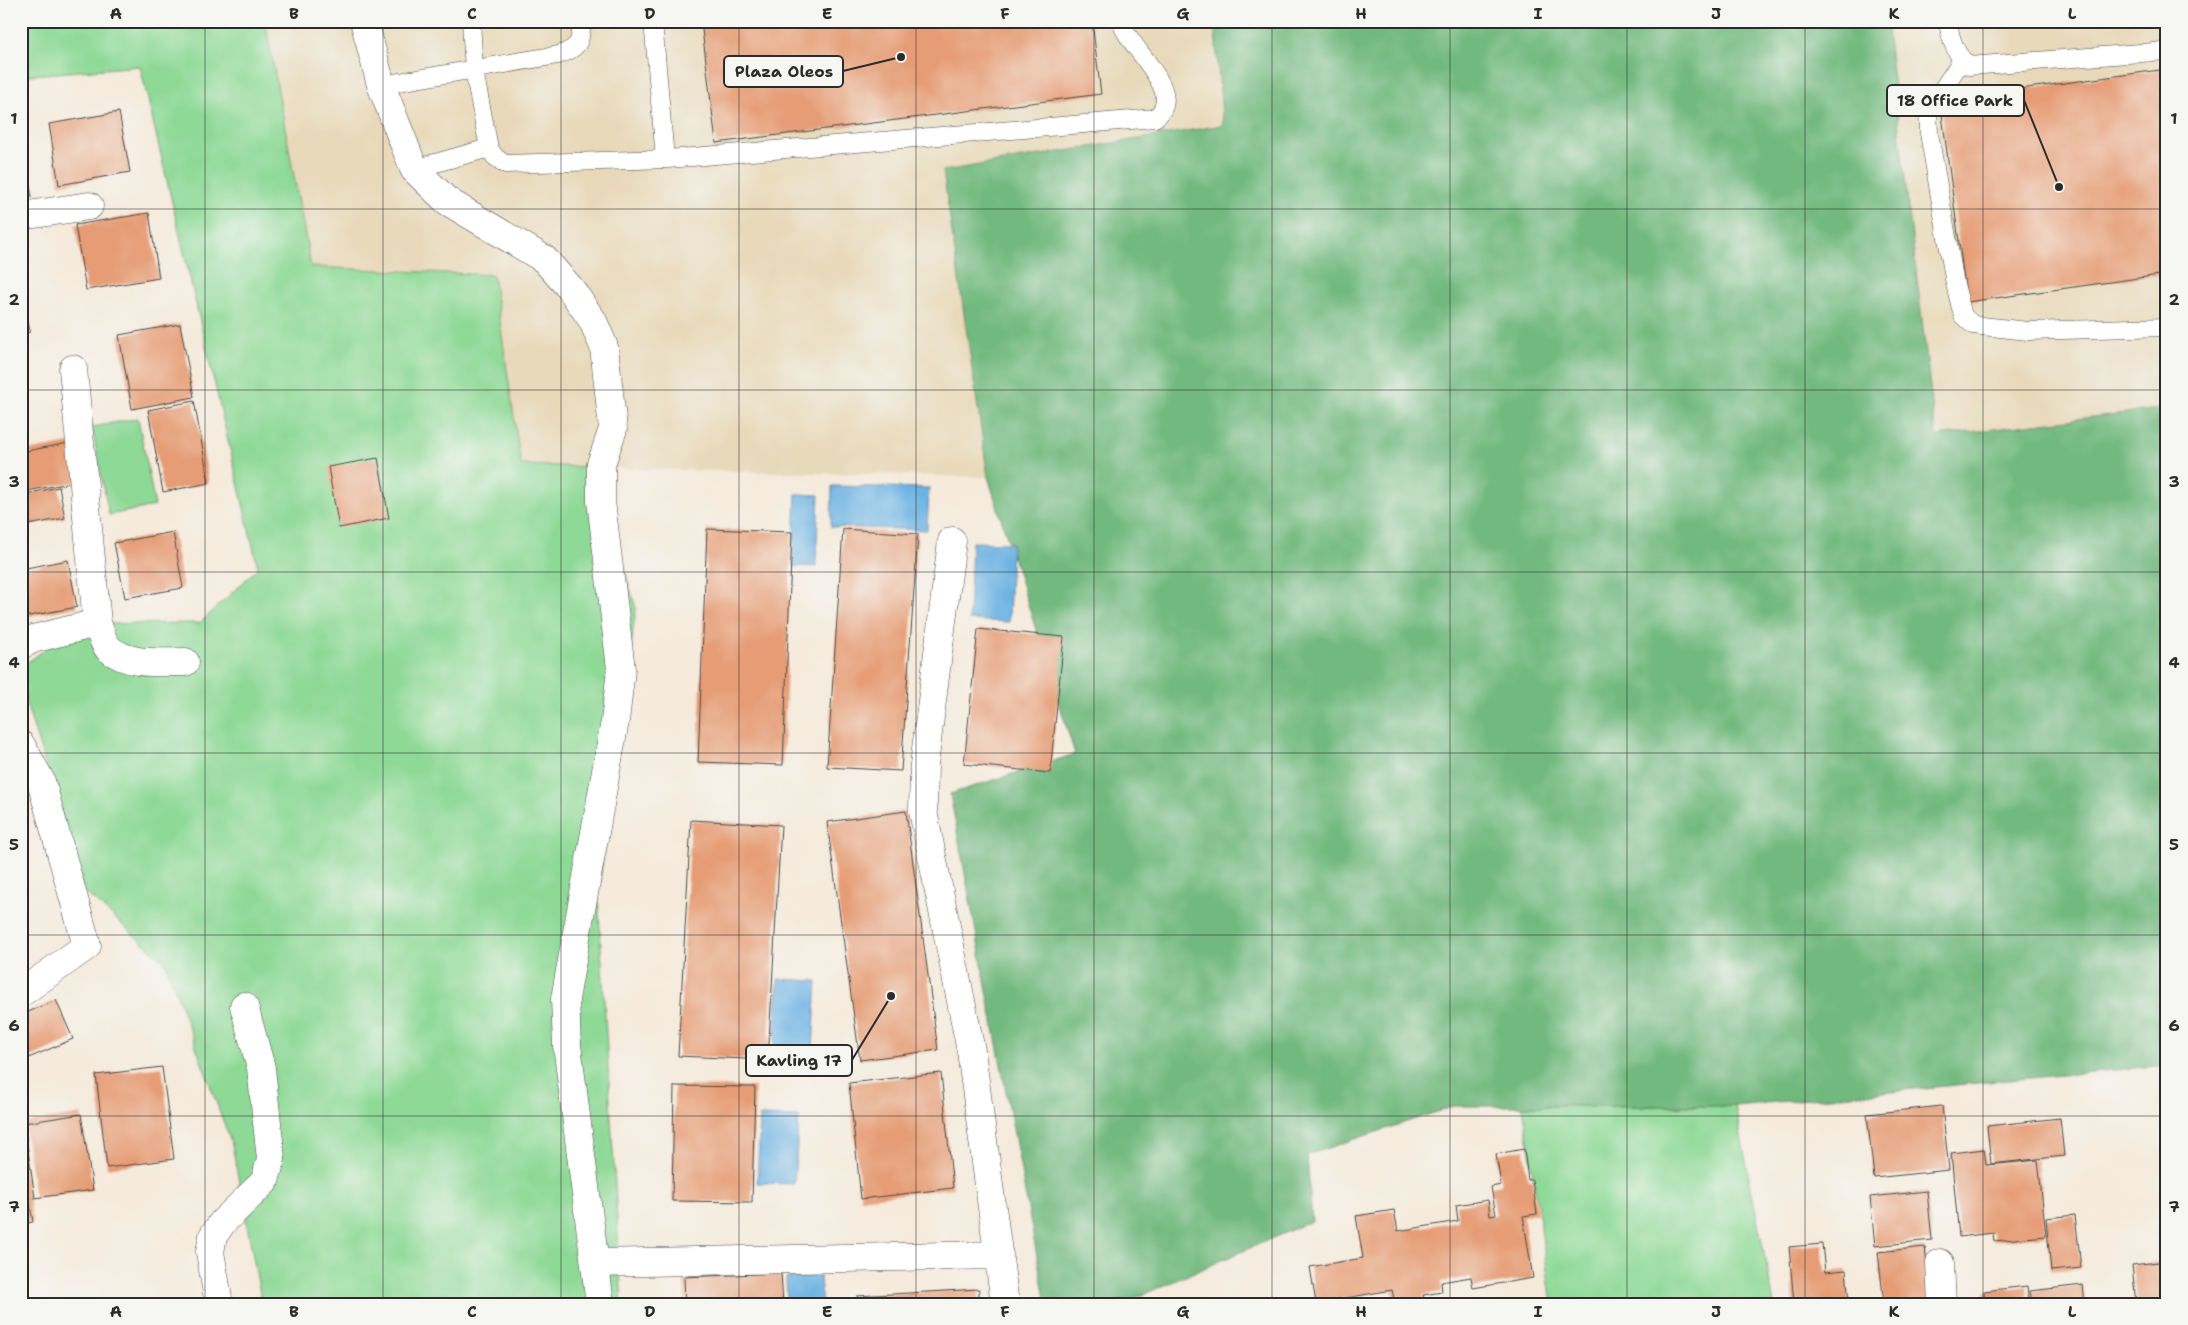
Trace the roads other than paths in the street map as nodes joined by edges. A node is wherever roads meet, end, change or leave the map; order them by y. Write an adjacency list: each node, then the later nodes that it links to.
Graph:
1 (364, 21): 10 (street)
2 (471, 21): 9 (lane)
3 (581, 21): 9 (lane)
4 (653, 21): 12 (lane)
5 (1120, 21): 12 (lane)
6 (1948, 21): 8 (lane)
7 (2167, 51): 8 (lane)
8 (1962, 60): 16 (lane)
9 (474, 71): 10 (lane); 11 (lane)
10 (381, 85): 13 (street)
11 (489, 148): 12 (lane); 13 (lane)
12 (665, 159)
13 (414, 169): 26 (street)
14 (89, 206): 15 (street)
15 (21, 216)
16 (2167, 328)
17 (73, 369): 19 (street)
18 (952, 542): 25 (street)
19 (97, 623): 20 (street); 21 (street)
20 (21, 645)
21 (185, 662)
22 (21, 744): 23 (street)
23 (21, 992)
24 (244, 1006): 28 (street)
25 (999, 1254): 26 (street); 30 (street)
26 (595, 1263): 29 (street)
27 (1940, 1263): 31 (street)
28 (219, 1304)
29 (600, 1304)
30 (1005, 1304)
31 (1942, 1304)

